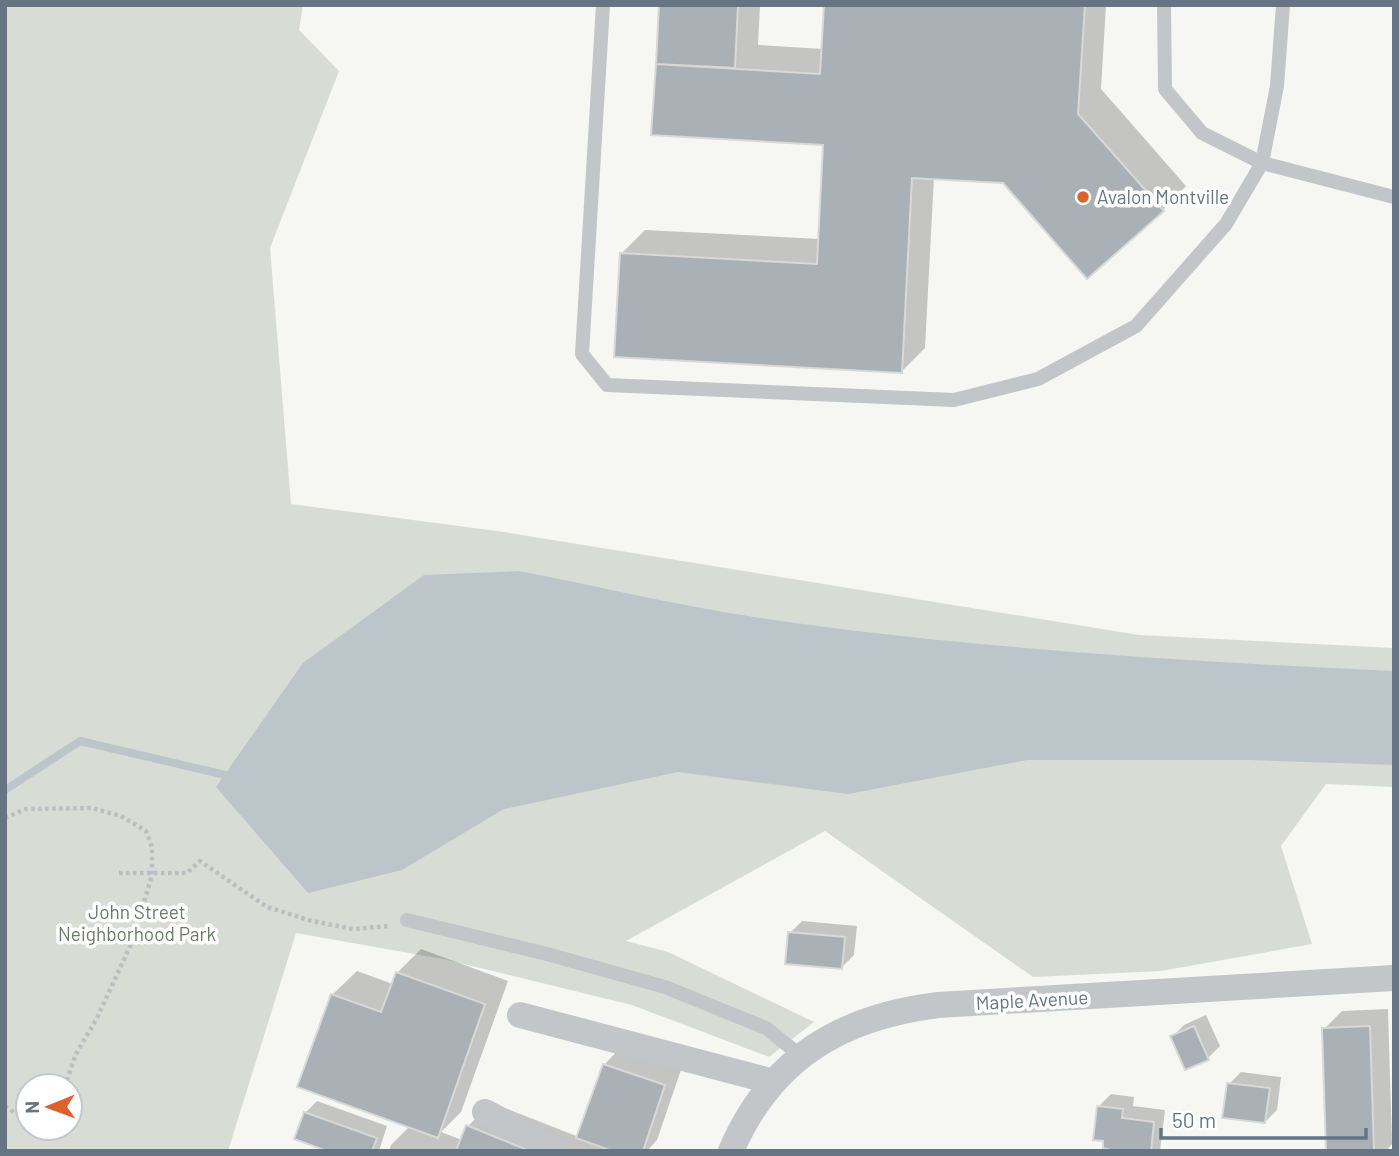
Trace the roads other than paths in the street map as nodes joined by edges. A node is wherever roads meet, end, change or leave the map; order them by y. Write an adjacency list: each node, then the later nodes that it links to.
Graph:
1 (603, 5): 4 (lane)
2 (1164, 5): 4 (lane)
3 (1283, 5): 4 (lane)
4 (1262, 163): 5 (lane)
5 (1394, 197)
6 (407, 920): 9 (lane)
7 (1394, 978): 9 (street, Maple Avenue)
8 (520, 1015): 10 (street)
9 (802, 1057): 10 (street, Maple Avenue)
10 (774, 1082): 13 (street, Maple Avenue)
11 (485, 1112): 12 (street)
12 (558, 1151)
13 (731, 1151)

